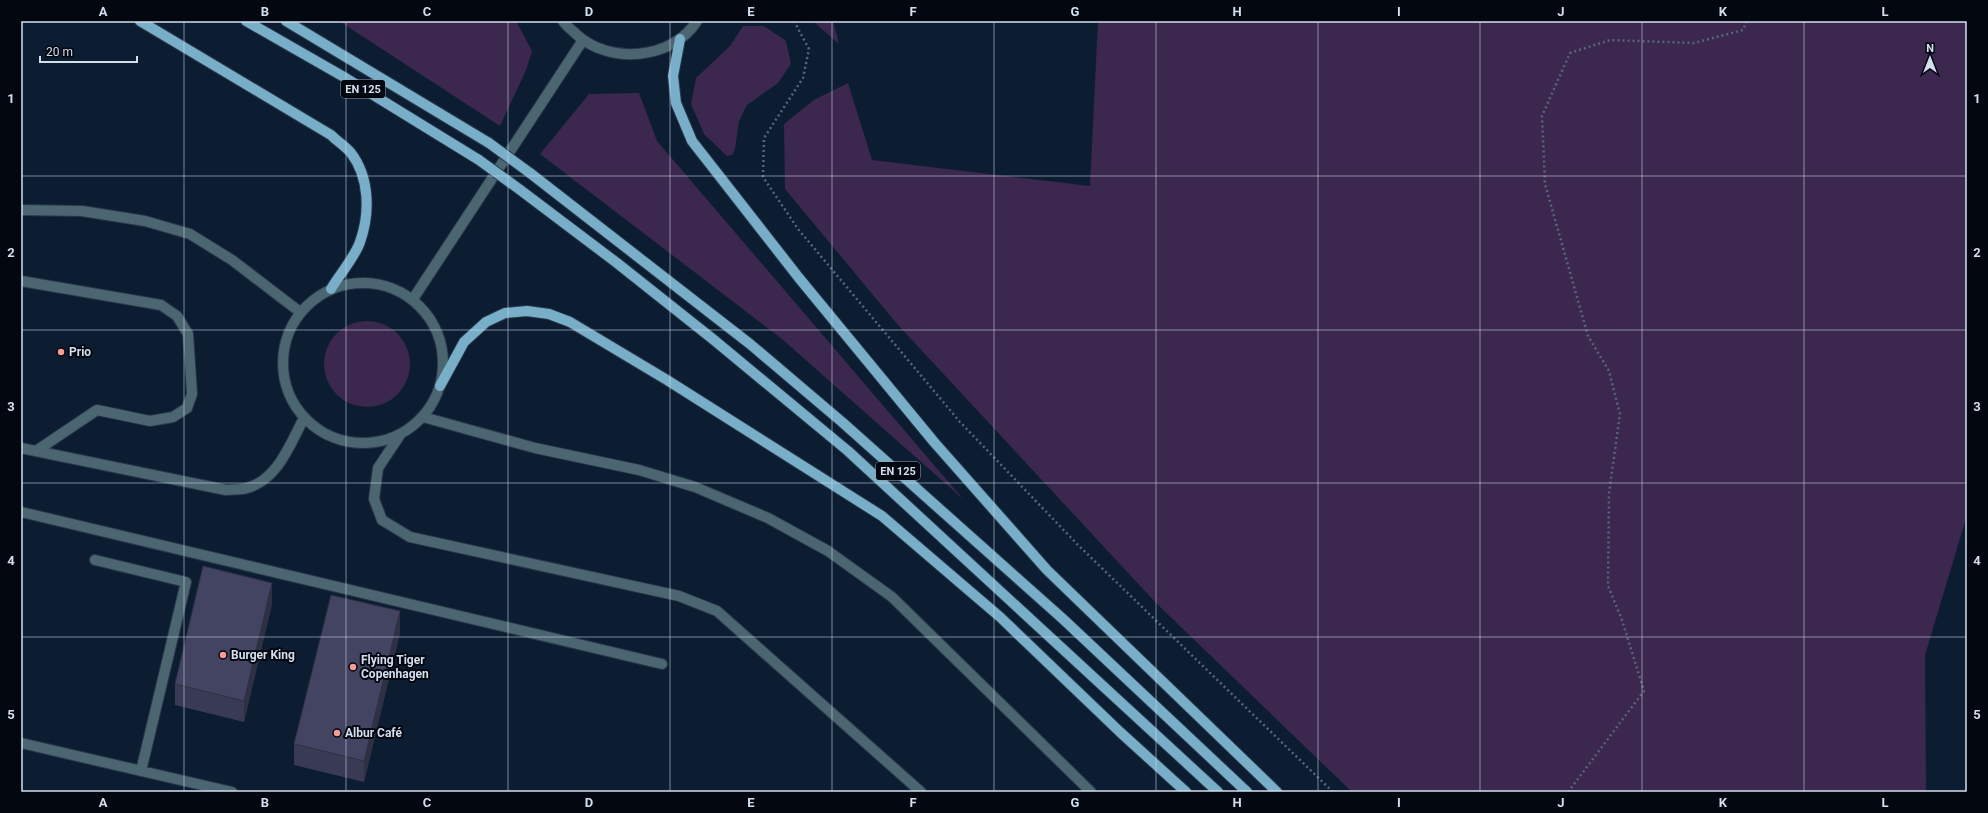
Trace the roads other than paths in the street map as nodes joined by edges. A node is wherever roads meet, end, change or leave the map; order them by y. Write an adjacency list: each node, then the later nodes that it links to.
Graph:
1 (140, 21): 10 (main road)
2 (246, 21): 28 (main road, EN 125, bridge)
3 (286, 21): 29 (main road, EN 125, bridge)
4 (563, 21): 7 (street)
5 (697, 21): 6 (street)
6 (680, 39): 7 (street); 30 (main road)
7 (583, 40): 11 (street)
8 (21, 210): 12 (street)
9 (21, 281): 18 (street)
10 (330, 289): 11 (street); 12 (street)
11 (413, 300): 13 (street)
12 (300, 312): 15 (street)
13 (440, 386): 14 (street); 27 (main road)
14 (423, 417): 16 (street); 26 (street)
15 (304, 418): 16 (street); 18 (street)
16 (400, 435): 25 (street)
17 (21, 448): 18 (street)
18 (36, 451)
19 (21, 512): 21 (street)
20 (95, 560): 23 (street)
21 (662, 664)
22 (21, 743): 23 (street)
23 (141, 771): 24 (street)
24 (232, 792)
25 (921, 792)
26 (1091, 792)
27 (1186, 792)
28 (1218, 792)
29 (1247, 792)
30 (1277, 792)

